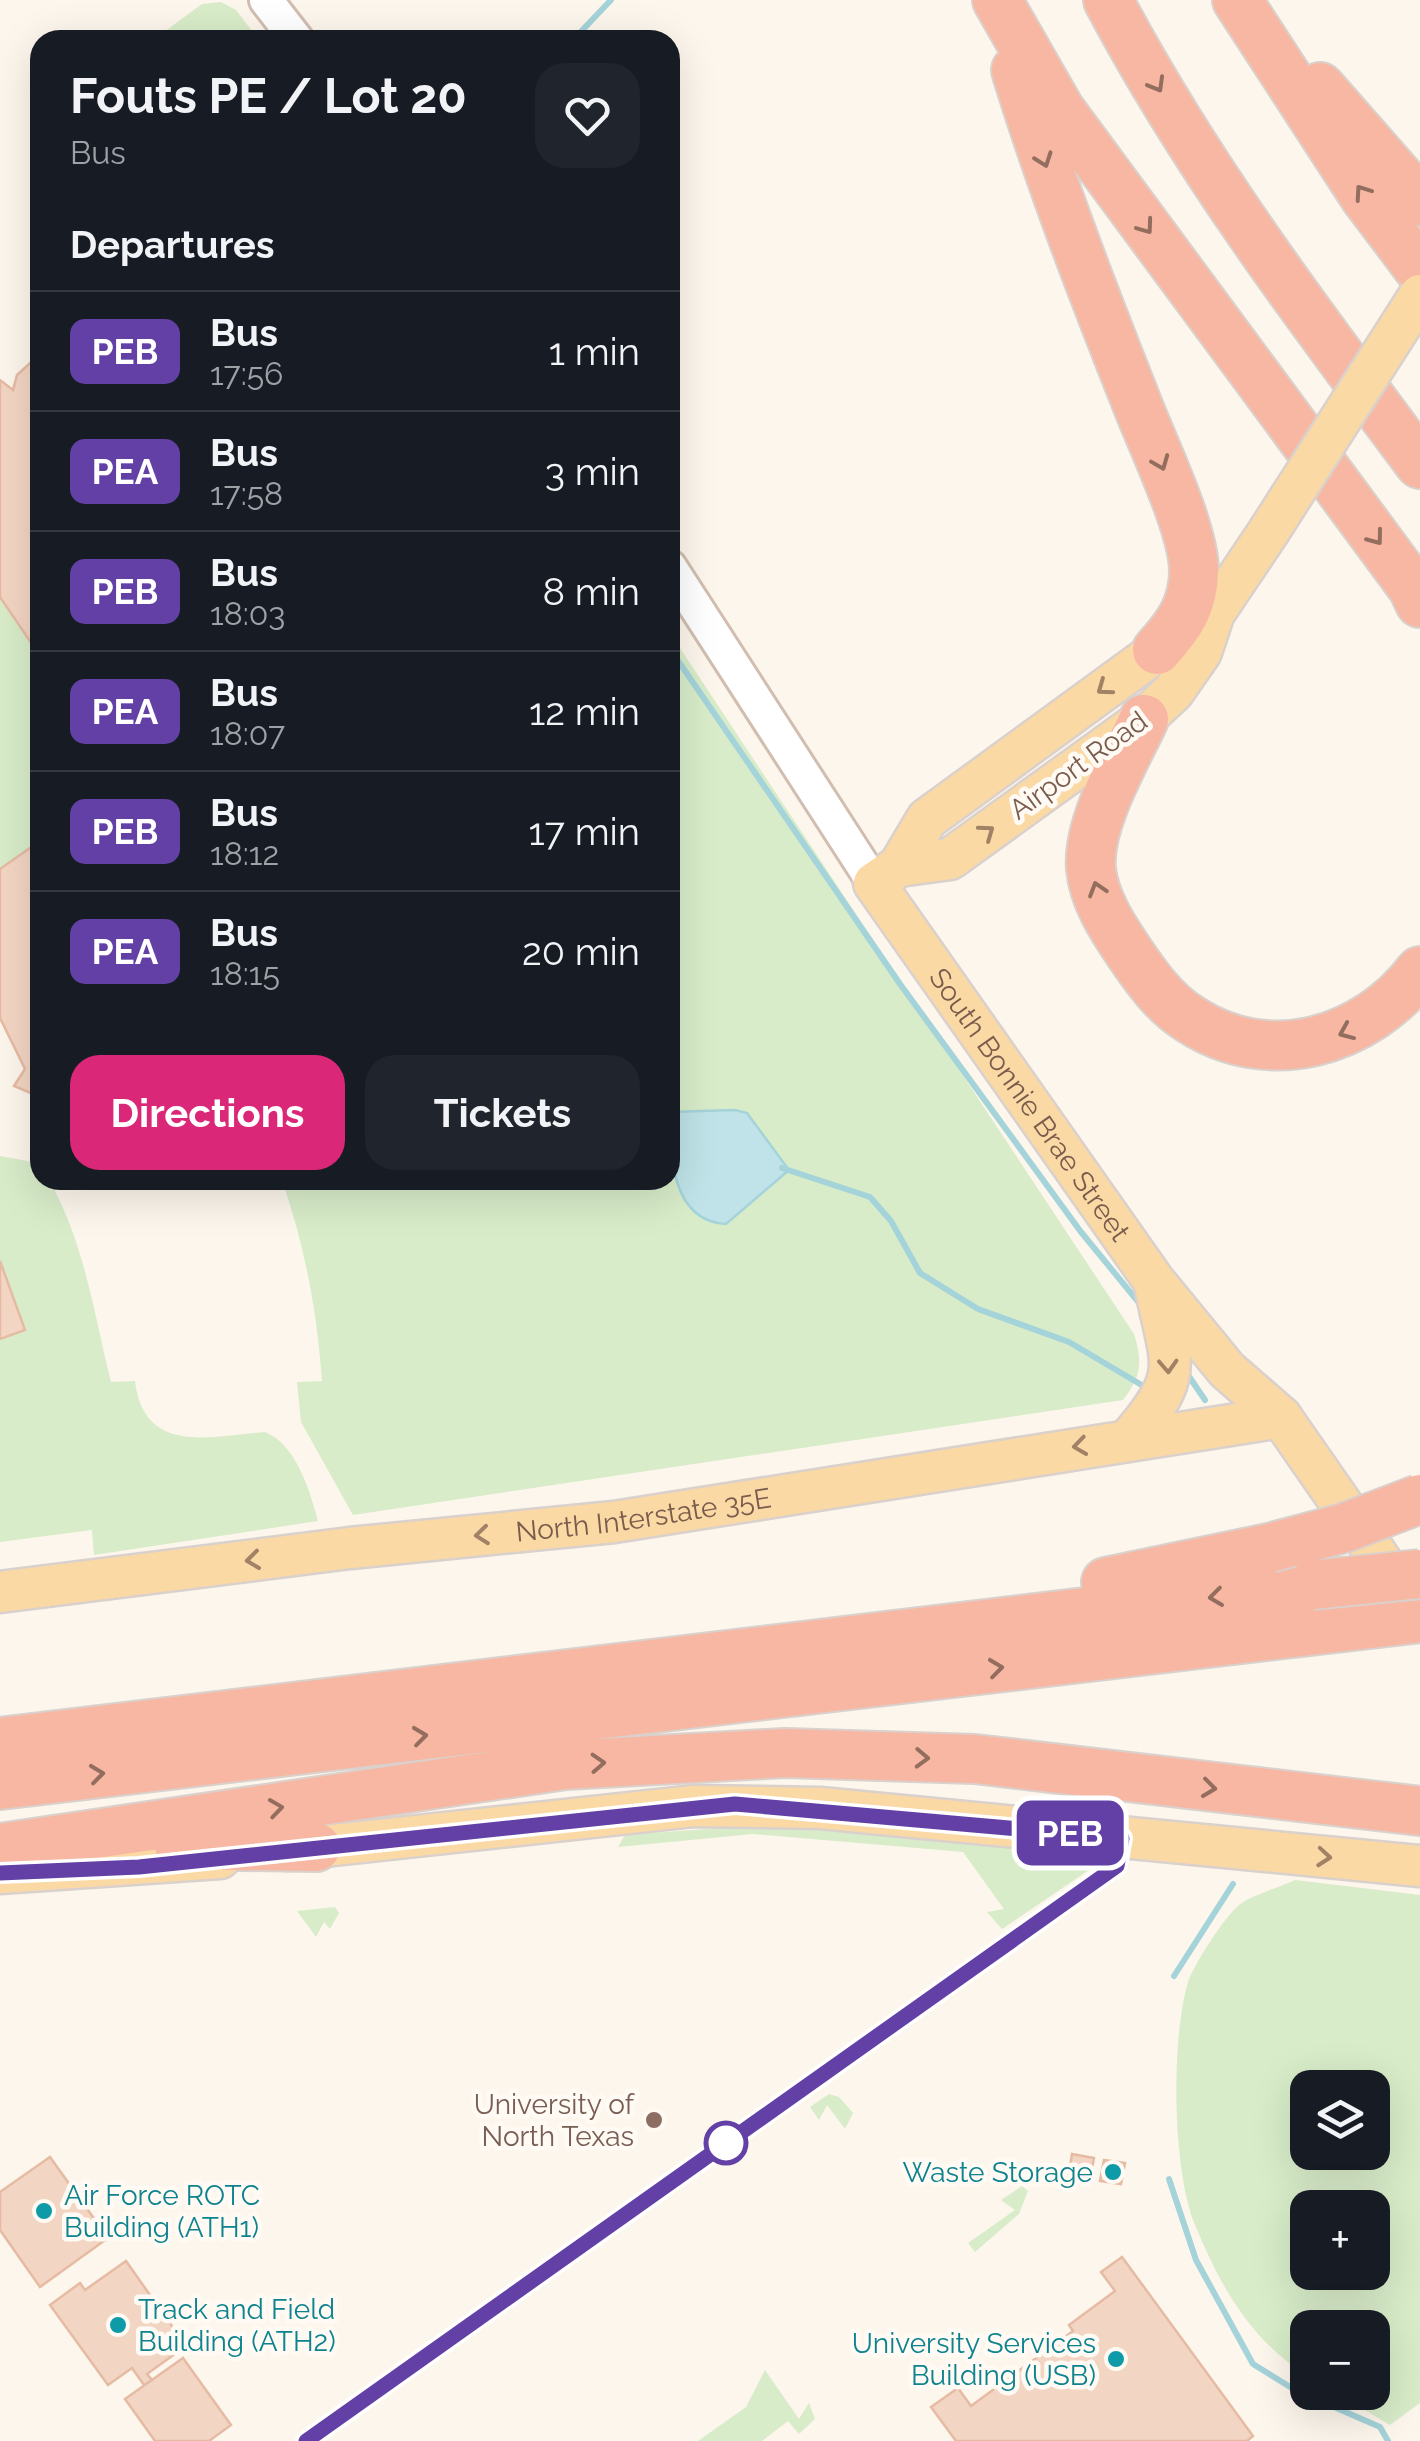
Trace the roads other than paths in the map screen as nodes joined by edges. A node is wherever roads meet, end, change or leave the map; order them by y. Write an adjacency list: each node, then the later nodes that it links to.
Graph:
1 (266, 0): 5 (street)
2 (996, 0): 11 (highway, one-way to 11); 13 (highway, one-way to 13)
3 (1108, 0): 9 (highway, one-way to 9)
4 (1240, 0): 6 (highway); 7 (highway, one-way to 4)
5 (290, 30)
6 (1420, 201)
7 (1420, 270)
8 (1420, 294): 12 (main road, Airport Road, bridge)
9 (1420, 464)
10 (680, 581): 15 (street, South Bonnie Brae Street)
11 (1420, 603)
12 (1214, 612): 13 (main road, Airport Road); 14 (main road, Airport Road)
13 (1157, 650): 15 (main road, Airport Road, one-way to 15)
14 (1144, 719): 15 (main road, Airport Road, one-way to 14); 16 (highway, one-way to 14)
15 (886, 875): 17 (main road, South Bonnie Brae Street)
16 (1420, 971)
17 (1154, 1281): 18 (main road, South Bonnie Brae Street); 19 (main road, one-way to 19)
18 (1281, 1417): 19 (main road, North Interstate 35E); 23 (main road, South Bonnie Brae Street)
19 (1130, 1439): 22 (main road, North Interstate 35E, one-way to 22)
20 (1420, 1499): 24 (highway, bridge)
21 (1420, 1574): 24 (highway, one-way to 24, bridge)
22 (0, 1592)
23 (1420, 1617): 24 (highway, one-way to 23)
24 (708, 1680): 25 (highway); 26 (highway); 27 (highway, one-way to 24)
25 (791, 1702)
26 (0, 1742)
27 (0, 1785)
28 (1420, 1811): 29 (highway, one-way to 28)
29 (20, 1846): 30 (highway)
30 (316, 1847): 31 (main road, one-way to 31); 32 (main road)
31 (1420, 1866)
32 (0, 1873)

